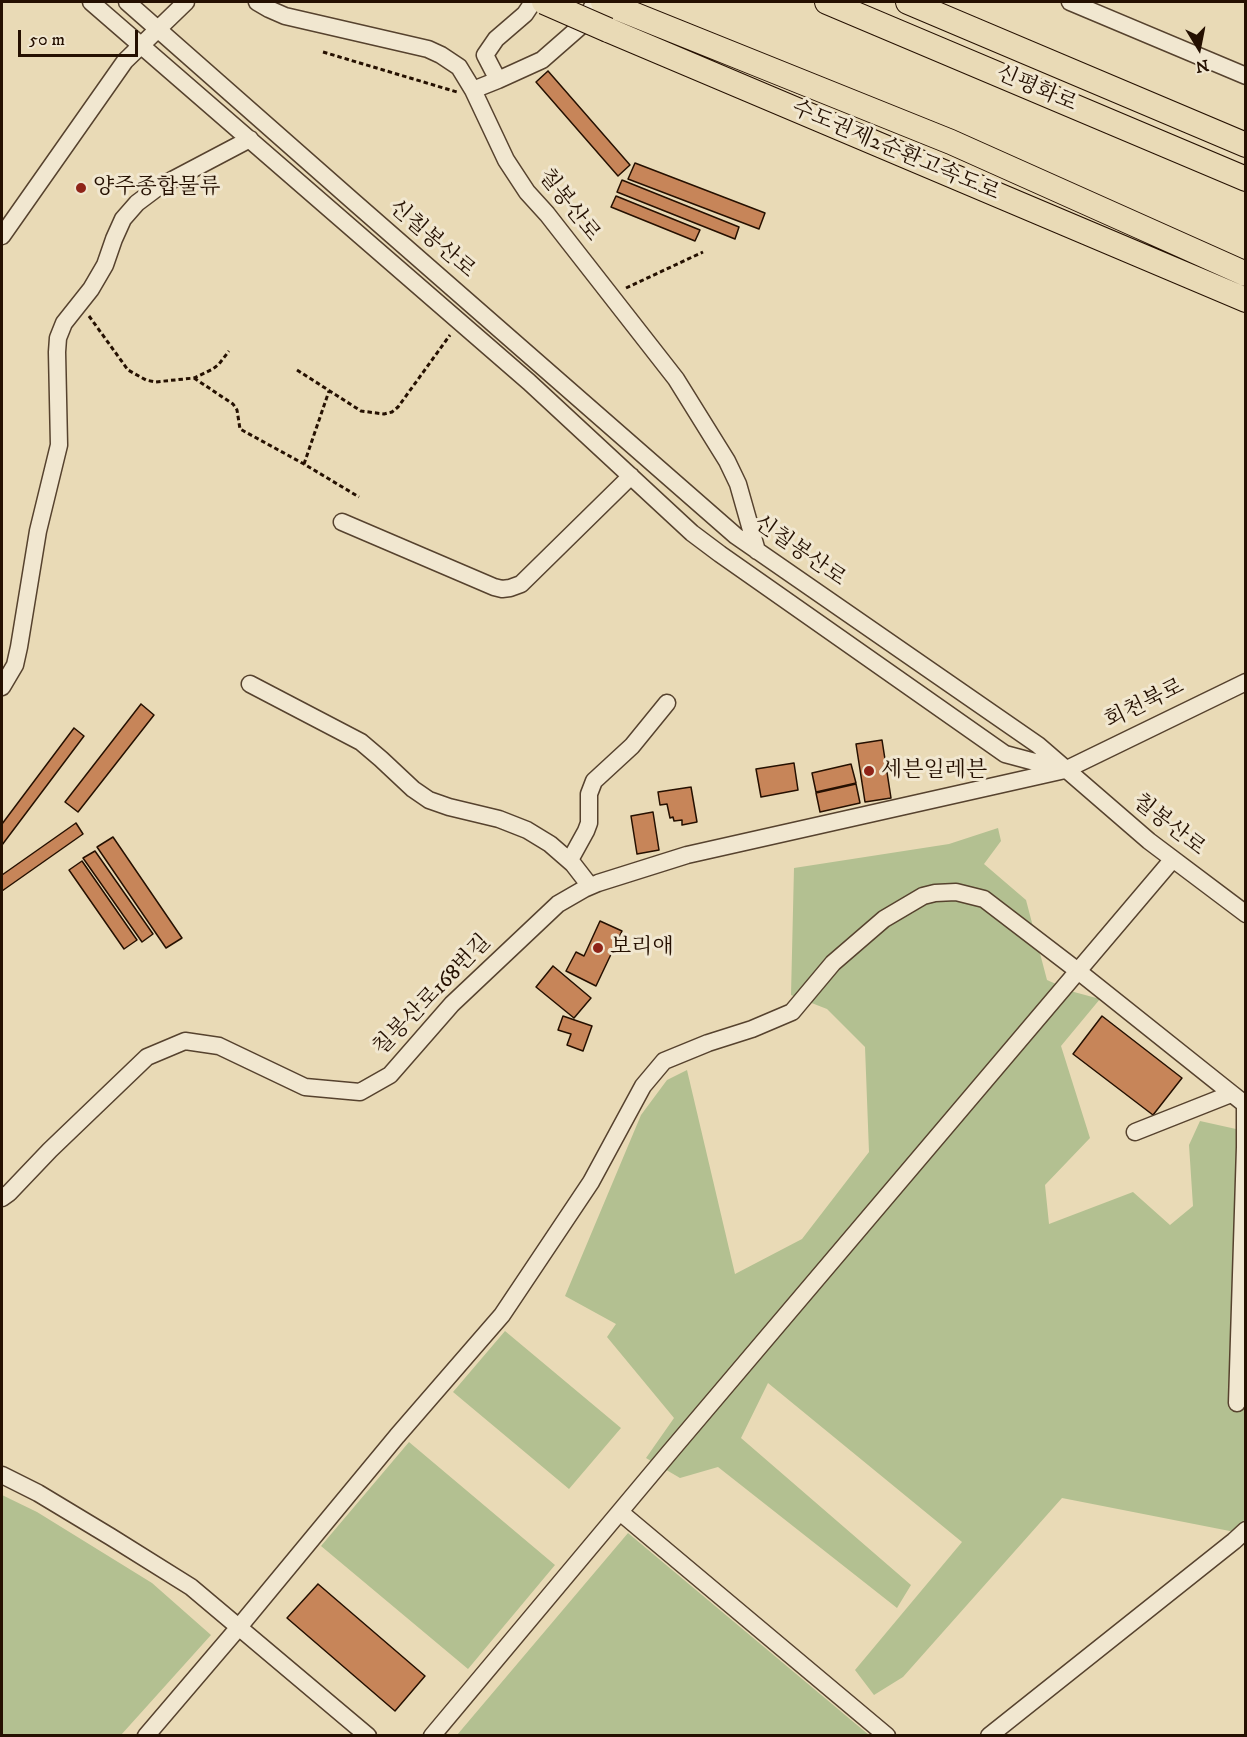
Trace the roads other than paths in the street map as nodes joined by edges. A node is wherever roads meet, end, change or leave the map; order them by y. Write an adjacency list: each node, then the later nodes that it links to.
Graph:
1 (91, 2): 13 (street, 신칠봉산로)
2 (127, 2): 12 (street, 신칠봉산로)
3 (186, 2): 12 (street)
4 (257, 2): 16 (street, 칠봉산로)
5 (533, 2): 15 (street)
6 (544, 2): 22 (highway, 수도권제2순환고속도로, bridge)
7 (595, 2): 15 (street)
8 (827, 2): 19 (highway, 신평화로)
9 (908, 2): 18 (highway, 신평화로)
10 (1070, 2): 14 (street)
11 (612, 5): 21 (highway, 수도권제2순환고속도로)
12 (158, 29): 13 (street); 25 (street, 신칠봉산로)
13 (142, 45): 17 (street, 신칠봉산로); 20 (street)
14 (1245, 76)
15 (498, 81): 16 (street)
16 (473, 90): 25 (street, 칠봉산로)
17 (250, 139): 23 (street, 신칠봉산로); 28 (street)
18 (1245, 145)
19 (1245, 179)
20 (2, 236)
21 (1245, 274)
22 (1245, 300)
23 (631, 476): 24 (street); 30 (street, 신칠봉산로)
24 (342, 522)
25 (757, 550): 30 (street, 신칠봉산로)
26 (1245, 682): 30 (street, 회천북로)
27 (250, 684): 32 (street)
28 (2, 687)
29 (667, 703): 32 (street)
30 (1065, 770): 31 (street, 칠봉산로); 33 (street, 칠봉산로168번길)
31 (1173, 859): 34 (street, 칠봉산로); 35 (street)
32 (570, 860): 33 (street)
33 (590, 886): 39 (street, 칠봉산로168번길)
34 (1245, 914)
35 (1078, 971): 36 (street); 42 (street); 44 (street)
36 (1231, 1094): 37 (street); 38 (street)
37 (1245, 1105): 40 (street)
38 (1135, 1132)
39 (2, 1198)
40 (1237, 1403)
41 (2, 1475): 44 (street)
42 (620, 1512): 47 (street); 48 (street)
43 (1245, 1530): 49 (street)
44 (239, 1627): 45 (street); 46 (street)
45 (146, 1736)
46 (368, 1736)
47 (432, 1736)
48 (887, 1736)
49 (989, 1736)

